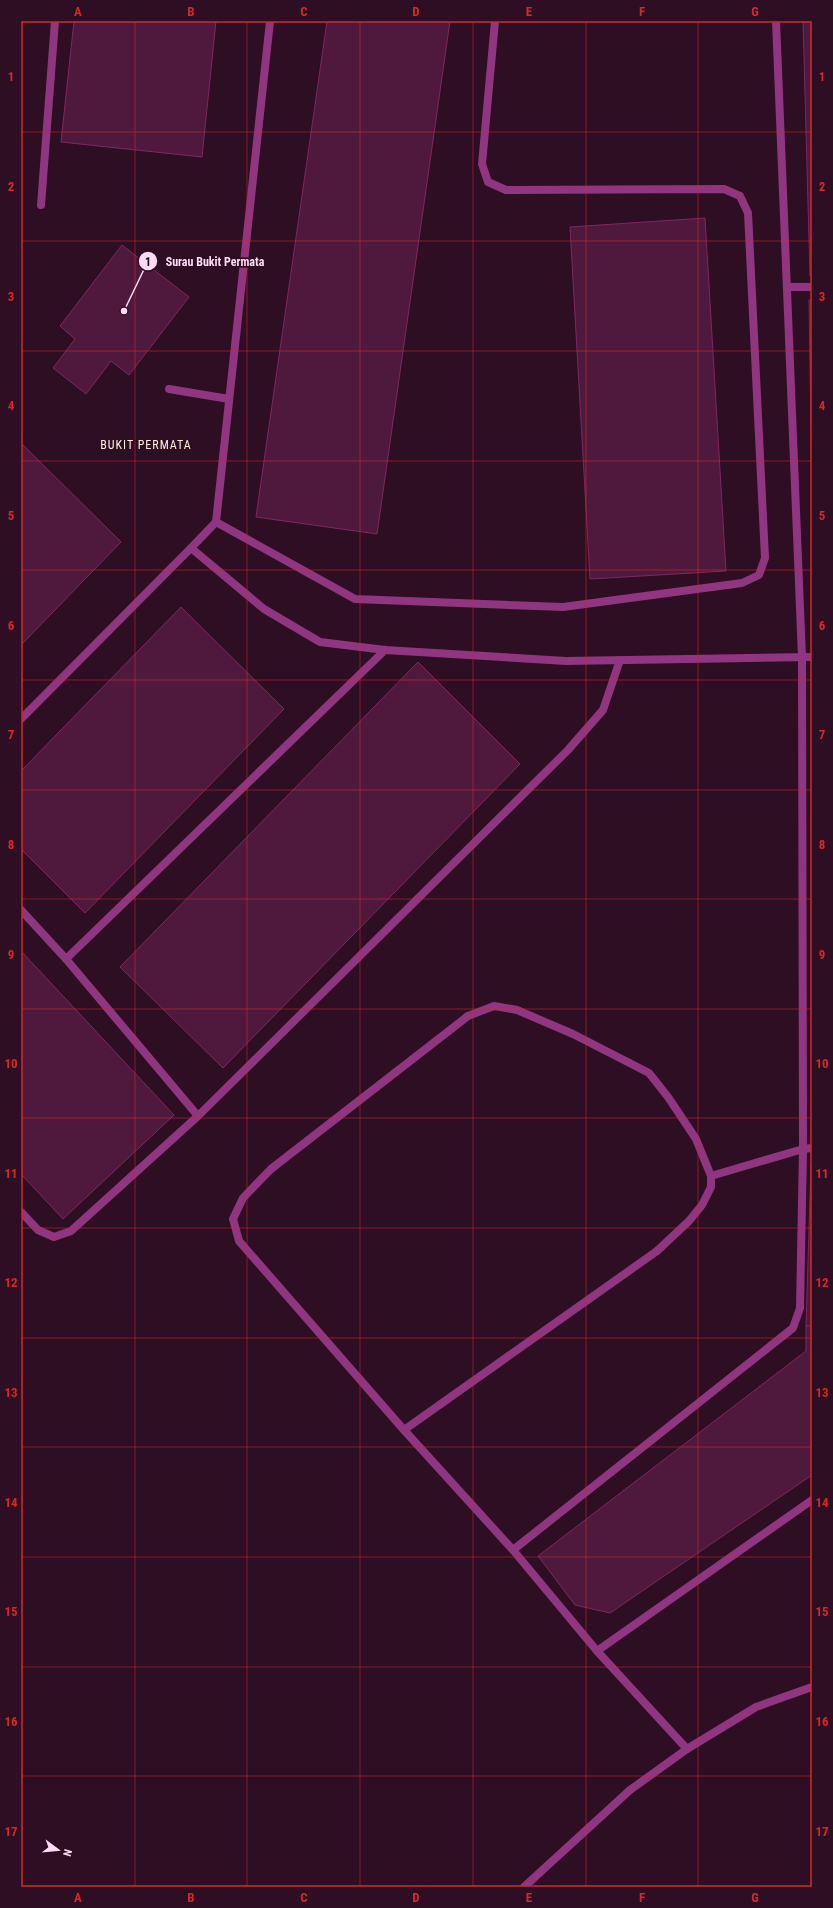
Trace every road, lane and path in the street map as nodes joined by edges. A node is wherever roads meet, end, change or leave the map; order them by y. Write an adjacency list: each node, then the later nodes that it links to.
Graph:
1 (55, 21): 5 (street)
2 (270, 21): 9 (street)
3 (495, 21): 10 (street)
4 (776, 21): 6 (street)
5 (41, 205)
6 (787, 287): 7 (street); 13 (street)
7 (812, 287)
8 (169, 389): 9 (street)
9 (229, 399): 10 (street)
10 (216, 522): 11 (street)
11 (191, 548): 12 (street); 16 (street)
12 (385, 650): 15 (street); 18 (street)
13 (802, 657): 14 (street); 15 (street); 20 (street)
14 (812, 657)
15 (620, 660): 19 (street)
16 (21, 719)
17 (21, 910): 18 (street)
18 (66, 959): 19 (street)
19 (198, 1116): 23 (street)
20 (803, 1148): 21 (street); 22 (street); 26 (street)
21 (812, 1148)
22 (711, 1176): 24 (street); 24 (street)
23 (21, 1212)
24 (404, 1430): 26 (street)
25 (812, 1500): 27 (street)
26 (513, 1550): 27 (street)
27 (596, 1651): 29 (street)
28 (812, 1687): 29 (street)
29 (687, 1749): 30 (street)
30 (524, 1887)

